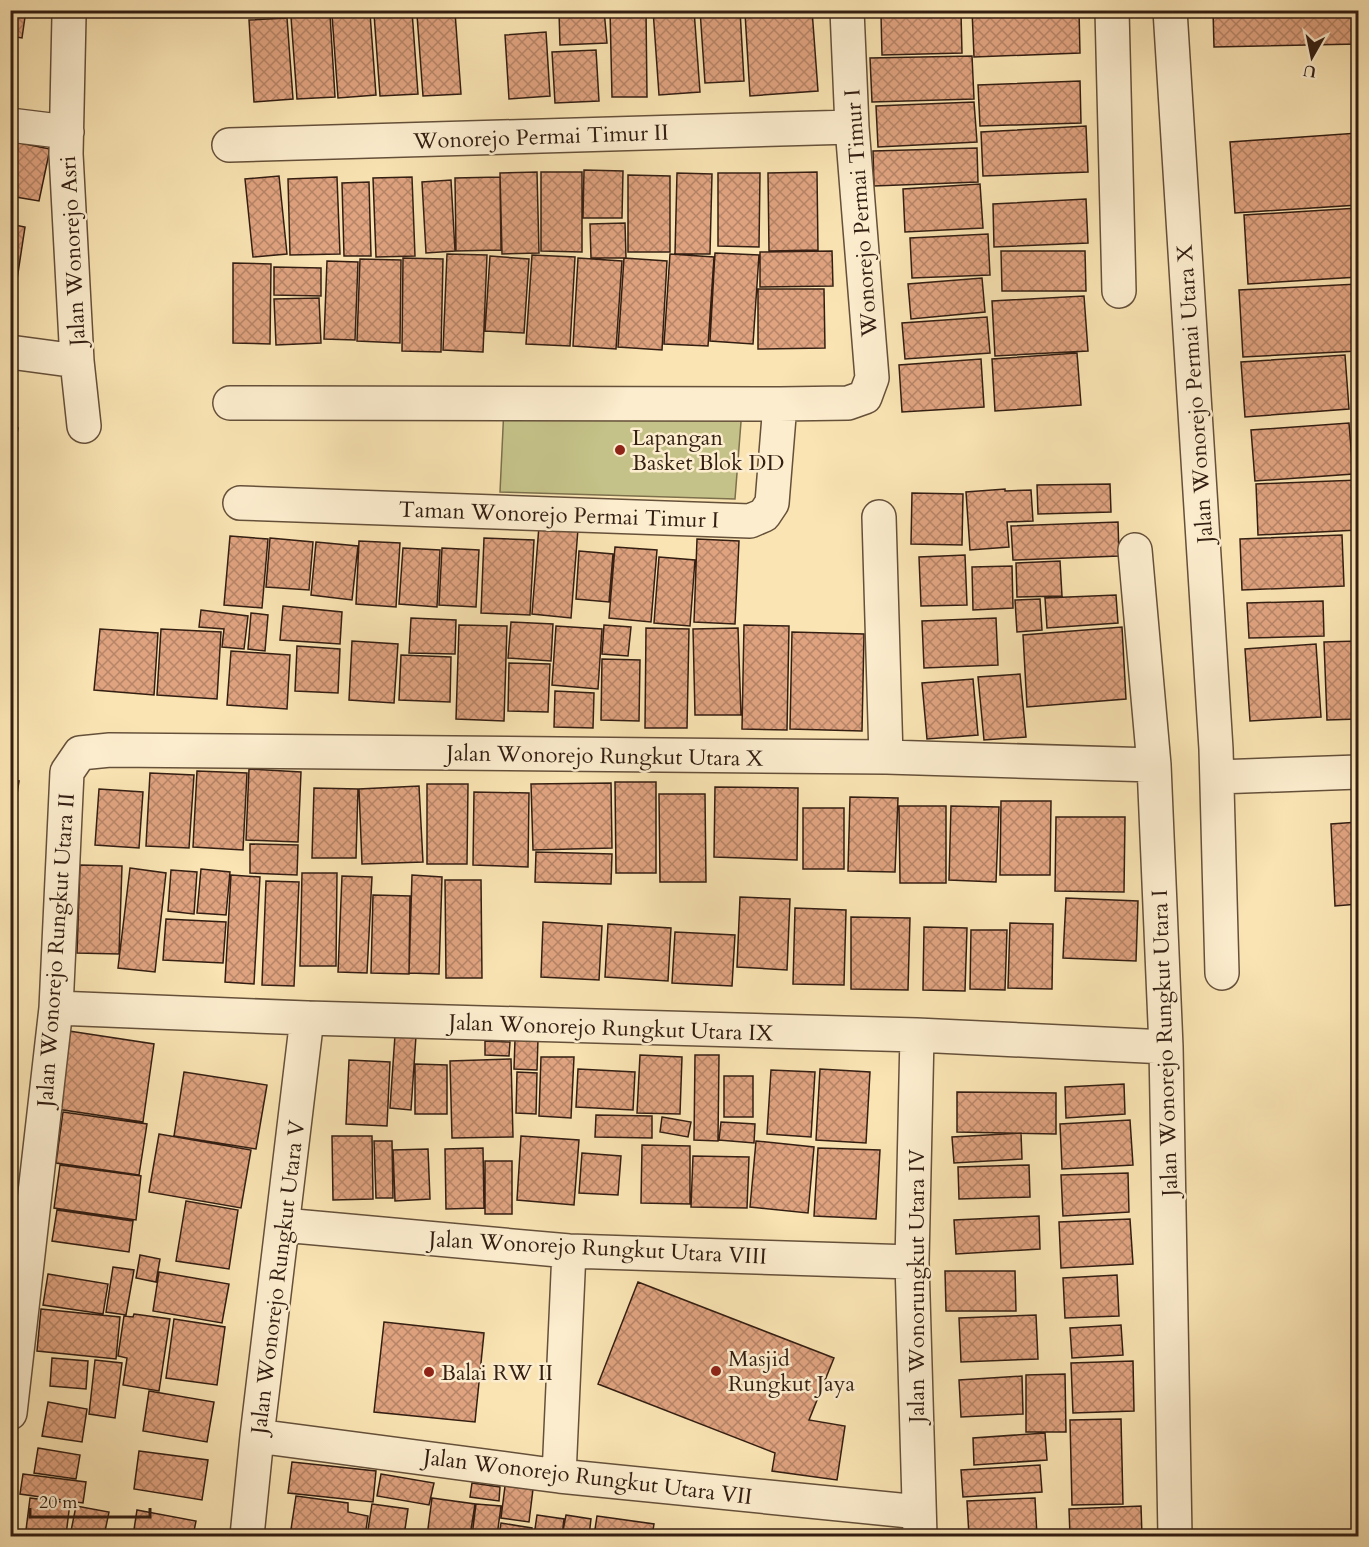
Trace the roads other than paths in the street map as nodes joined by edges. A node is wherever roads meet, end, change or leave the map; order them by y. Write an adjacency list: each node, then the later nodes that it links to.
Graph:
1 (847, 10): 6 (street, Wonorejo Permai Timur I)
2 (1112, 10): 9 (street)
3 (1170, 10): 22 (street, Jalan Wonorejo Permai Utara X)
4 (69, 16): 7 (street)
5 (10, 125): 7 (street, Jalan Wonorejo Asri)
6 (852, 127): 8 (street, Wonorejo Permai Timur II); 13 (street, Wonorejo Permai Timur I)
7 (67, 132): 11 (street, Jalan Wonorejo Asri)
8 (229, 145)
9 (1119, 291)
10 (10, 352): 11 (street, Jalan Wonorejo Asri)
11 (77, 361): 14 (street)
12 (230, 403): 13 (street)
13 (780, 404): 15 (street, Taman Wonorejo Permai Timur I)
14 (84, 426)
15 (240, 503)
16 (879, 517): 18 (street)
17 (1136, 550): 19 (street, Jalan Wonorejo Rungkut Utara I)
18 (886, 757): 19 (street, Jalan Wonorejo Rungkut Utara X); 20 (street, Jalan Wonorejo Rungkut Utara X)
19 (1154, 765): 27 (street, Jalan Wonorejo Rungkut Utara I)
20 (67, 772): 24 (street, Jalan Wonorejo Rungkut Utara II)
21 (1359, 772): 22 (street)
22 (1230, 776): 23 (street, Jalan Wonorejo Permai Utara X)
23 (1222, 973)
24 (56, 1008): 25 (street, Jalan Wonorejo Rungkut Utara IX); 31 (street, Jalan Wonorejo Rungkut Utara II)
25 (307, 1018): 26 (street, Jalan Wonorejo Rungkut Utara IX); 28 (street, Jalan Wonorejo Rungkut Utara V)
26 (917, 1035): 27 (street, Jalan Wonorejo Rungkut Utara IX); 30 (street, Jalan Wonorungkut Utara IV)
27 (1166, 1047): 36 (street, Jalan Wonorejo Rungkut Utara I)
28 (283, 1226): 29 (street, Jalan Wonorejo Rungkut Utara VIII); 32 (street, Jalan Wonorejo Rungkut Utara V)
29 (569, 1251): 30 (street, Jalan Wonorejo Rungkut Utara VIII); 33 (street)
30 (912, 1262): 34 (street, Jalan Wonorungkut Utara IV)
31 (10, 1413)
32 (258, 1436): 33 (street, Jalan Wonorejo Rungkut Utara VII); 35 (street, Jalan Wonorejo Rungkut Utara V)
33 (559, 1476): 34 (street, Jalan Wonorejo Rungkut Utara VII)
34 (920, 1524)
35 (247, 1536)
36 (1175, 1536)

